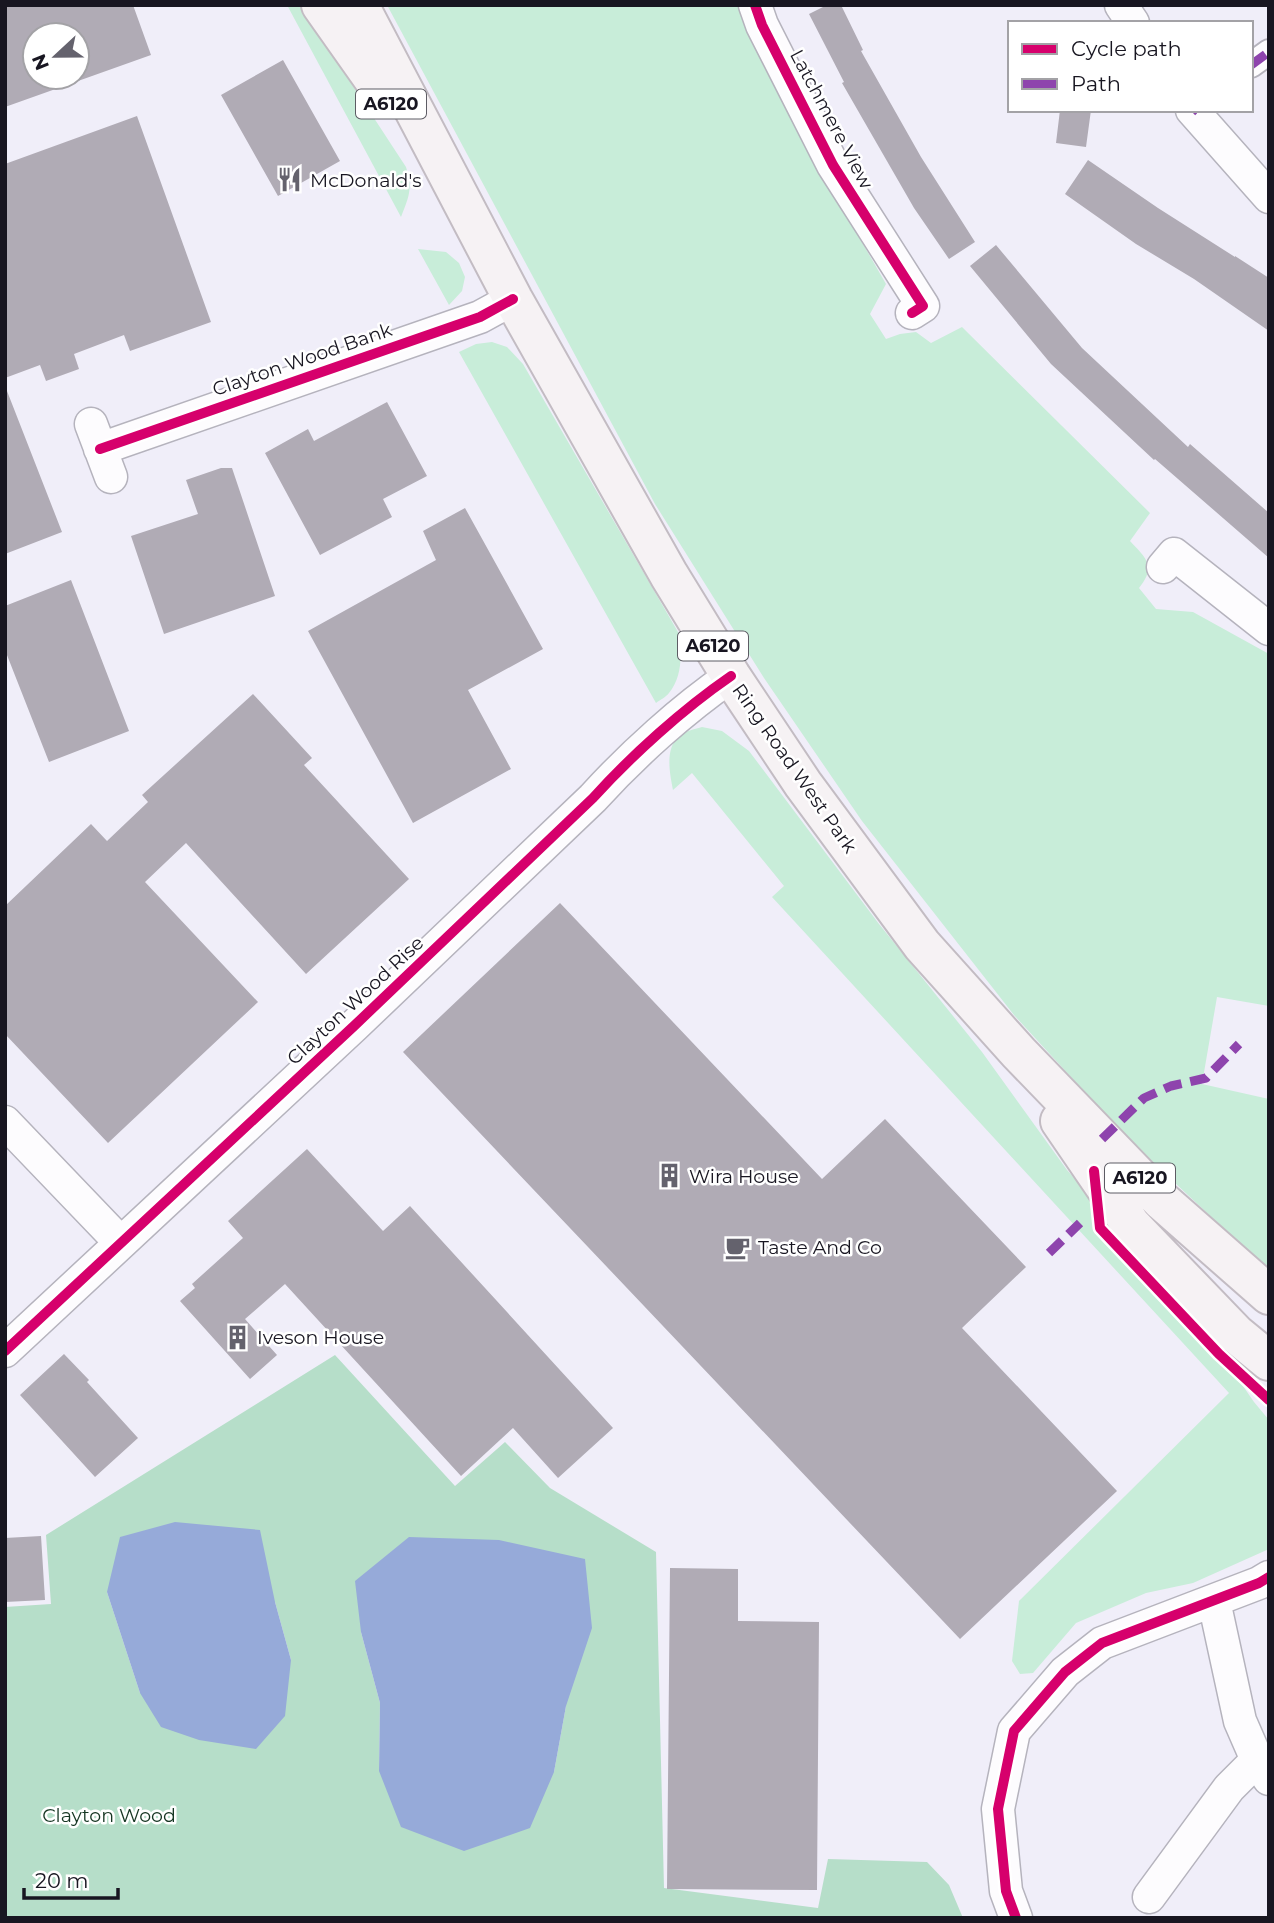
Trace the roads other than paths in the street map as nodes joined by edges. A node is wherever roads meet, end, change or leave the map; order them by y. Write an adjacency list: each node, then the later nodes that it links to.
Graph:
1 (321, 5): 10 (highway, Ring Road West Park / A6120)
2 (359, 5): 10 (highway, Ring Road West Park / A6120)
3 (755, 5): 12 (street, Latchmere View)
4 (1121, 5): 5 (street)
5 (1132, 21)
6 (1269, 52): 7 (street)
7 (1253, 64)
8 (1194, 112): 9 (street)
9 (1269, 197)
10 (462, 202): 11 (highway, Ring Road West Park / A6120)
11 (513, 299): 13 (street, Clayton Wood Bank); 16 (highway, Ring Road West Park / A6120)
12 (912, 313)
13 (101, 450)
14 (1163, 567): 15 (street)
15 (1269, 629)
16 (731, 676): 17 (highway, Ring Road West Park / A6120); 19 (street, Clayton Wood Rise)
17 (1019, 1053): 20 (highway, Ring Road West Park / A6120); 22 (highway, Ring Road West Park / A6120)
18 (5, 1122): 19 (street)
19 (120, 1242): 21 (street, Clayton Wood Rise)
20 (1269, 1295)
21 (5, 1351)
22 (1269, 1360)
23 (1269, 1577): 24 (street)
24 (1214, 1601): 25 (street); 27 (street)
25 (1263, 1770): 26 (street)
26 (1149, 1897)
27 (1016, 1918)

